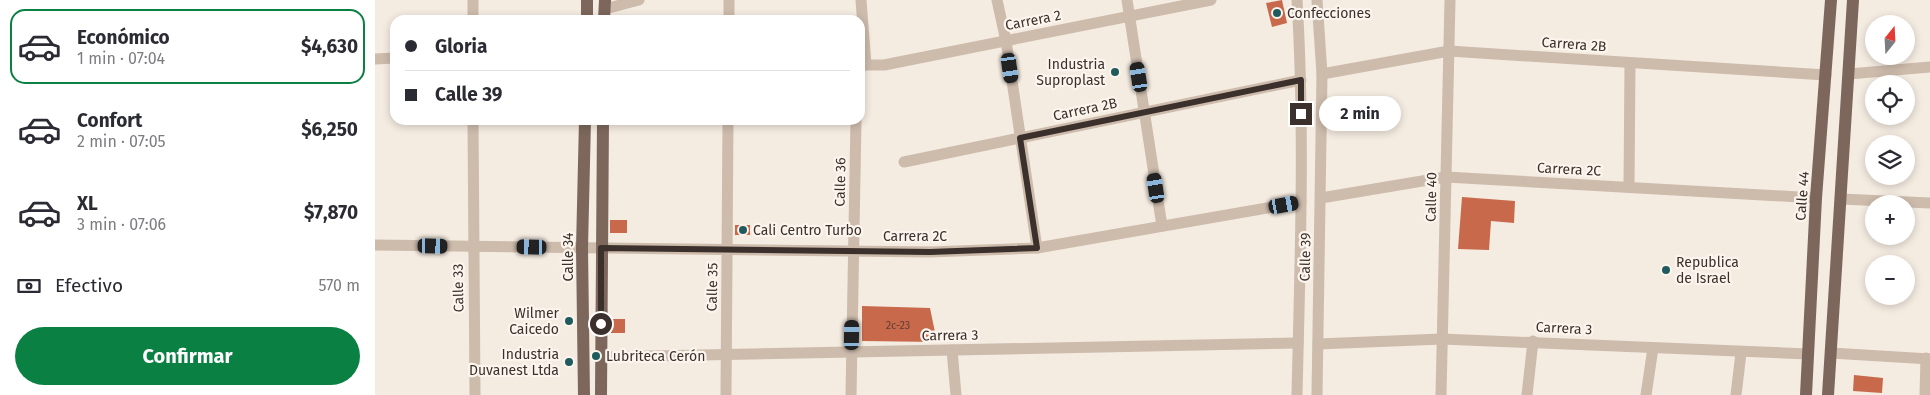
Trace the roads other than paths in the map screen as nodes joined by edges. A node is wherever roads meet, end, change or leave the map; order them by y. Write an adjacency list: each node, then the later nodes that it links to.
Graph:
1 (473, 0): 15 (street)
2 (587, 0): 16 (main road)
3 (639, 0): 14 (street)
4 (729, 0): 17 (street)
5 (861, 0): 18 (street)
6 (997, 0): 20 (street)
7 (1127, 0): 19 (street)
8 (1211, 0): 19 (street, Carrera 2)
9 (1297, 0): 30 (street, Calle 39)
10 (1317, 0): 27 (street, Calle 39)
11 (1450, 0): 21 (street, Calle 40)
12 (1831, 0): 29 (main road, Calle 44)
13 (1853, 0): 28 (main road)
14 (605, 10)
15 (473, 15)
16 (587, 15)
17 (729, 15)
18 (861, 15)
19 (1129, 16): 20 (street, Carrera 2); 31 (street)
20 (1006, 41): 25 (street, Carrera 2); 39 (street)
21 (1449, 51): 24 (street, Carrera 2B); 27 (street, Carrera 2B); 41 (street, Calle 40)
22 (390, 58): 23 (street)
23 (375, 59)
24 (1630, 63): 29 (street, Carrera 2B); 42 (street)
25 (865, 65)
26 (1930, 67): 28 (street)
27 (1322, 74): 43 (street, Calle 39)
28 (1849, 74): 38 (main road)
29 (1825, 75): 37 (main road, Calle 44)
30 (1301, 80): 31 (street, Carrera 2B); 46 (street, Calle 39)
31 (1144, 112): 39 (street, Carrera 2B); 48 (street)
32 (473, 125): 50 (street, Calle 33)
33 (585, 125): 51 (main road, Calle 34)
34 (603, 125): 52 (main road)
35 (728, 125): 54 (street, Calle 35)
36 (856, 125): 55 (street, Calle 36)
37 (1822, 127): 38 (main road); 44 (main road, Calle 44)
38 (1845, 129): 45 (main road)
39 (1020, 138): 40 (street, Carrera 2B); 53 (street)
40 (905, 162)
41 (1446, 177): 42 (street, Carrera 2C); 43 (street, Carrera 2C); 56 (street, Calle 40)
42 (1629, 187): 44 (street, Carrera 2C)
43 (1321, 198): 59 (street, Calle 39)
44 (1816, 198): 66 (main road, Calle 44)
45 (1841, 199): 47 (street); 64 (main road)
46 (1301, 202): 48 (street, Carrera 2C); 58 (street, Calle 39)
47 (1930, 203)
48 (1162, 226): 53 (street, Carrera 2C)
49 (375, 245): 50 (street, Carrera 2C)
50 (473, 246): 51 (street, Carrera 2C); 69 (street, Calle 33)
51 (582, 248): 52 (street, Carrera 2C); 70 (main road, Calle 34)
52 (601, 248): 54 (street, Carrera 2C); 67 (main road)
53 (1037, 248): 55 (street, Carrera 2C)
54 (727, 249): 55 (street, Carrera 2C); 65 (street, Calle 35)
55 (854, 251): 62 (street, Calle 36)
56 (1442, 339): 57 (street, Carrera 3); 59 (street, Carrera 3); 77 (street, Calle 40)
57 (1533, 342): 60 (street, Carrera 3); 78 (street)
58 (1298, 343): 61 (street, Carrera 3); 75 (street, Calle 39)
59 (1318, 344): 76 (street, Calle 39)
60 (1653, 348): 63 (street, Carrera 3); 79 (street)
61 (952, 350): 62 (street, Carrera 3); 74 (street)
62 (851, 352): 65 (street, Carrera 3); 73 (street, Calle 36)
63 (1741, 352): 66 (street, Carrera 3); 80 (street)
64 (1831, 353): 68 (street); 82 (main road)
65 (726, 354): 67 (street, Carrera 3); 72 (street, Calle 35)
66 (1808, 354): 81 (main road, Calle 44)
67 (601, 357): 71 (main road)
68 (1928, 359): 83 (street)
69 (475, 395)
70 (584, 395)
71 (601, 395)
72 (726, 395)
73 (851, 395)
74 (956, 395)
75 (1297, 395)
76 (1317, 395)
77 (1441, 395)
78 (1527, 395)
79 (1646, 395)
80 (1736, 395)
81 (1807, 395)
82 (1828, 395)
83 (1925, 395)

